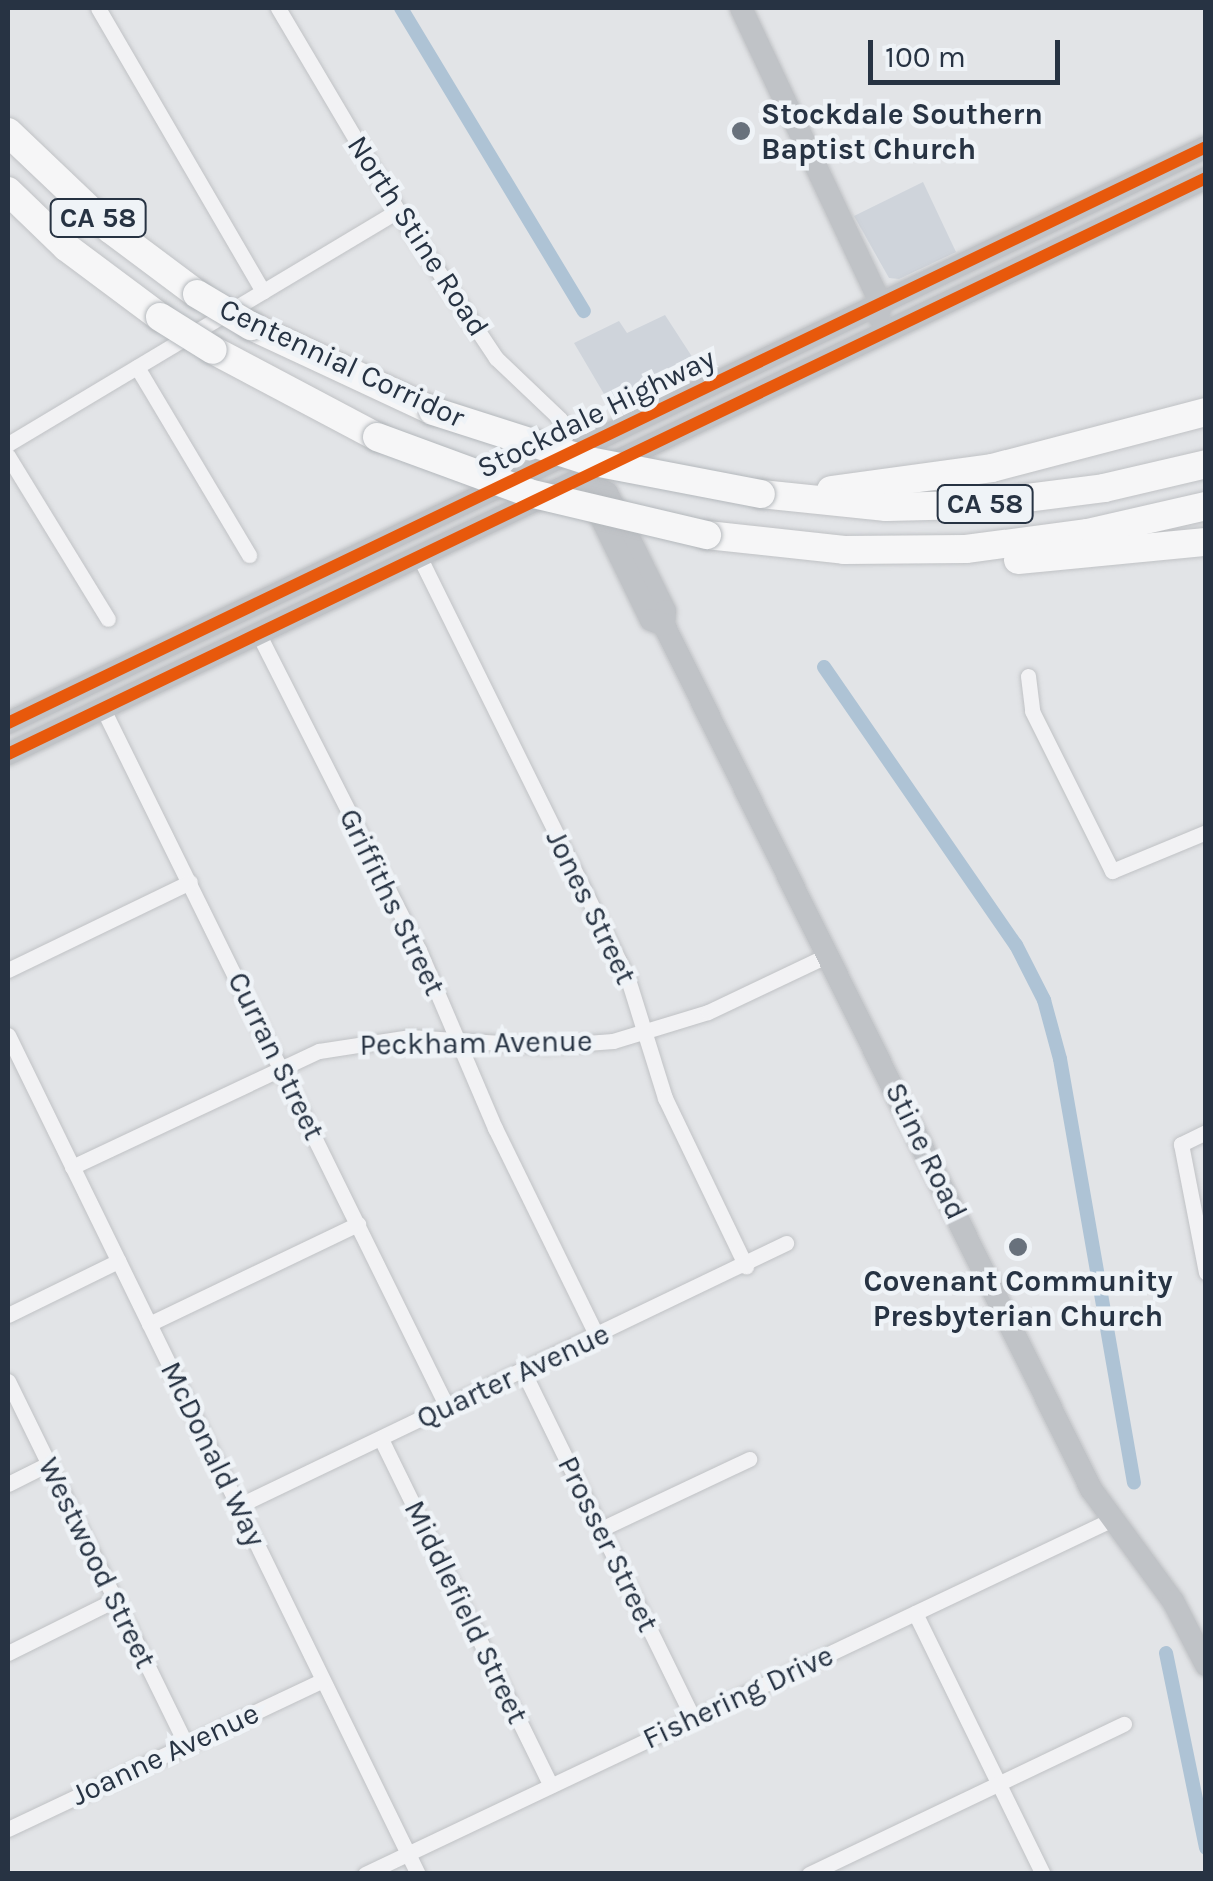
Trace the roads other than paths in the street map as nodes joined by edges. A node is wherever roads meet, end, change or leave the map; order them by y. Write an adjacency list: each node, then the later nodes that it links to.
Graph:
1 (98, 8): 11 (street)
2 (278, 8): 9 (street, North Stine Road)
3 (740, 8): 12 (main road)
4 (8, 132): 21 (highway, Centennial Corridor / CA 58, bridge)
5 (1206, 147): 6 (main road, Stockdale Highway)
6 (1147, 175): 10 (main road); 12 (main road, Stockdale Highway)
7 (1206, 178): 10 (main road, Stockdale Highway)
8 (8, 191): 24 (highway, Centennial Corridor / CA 58, bridge)
9 (398, 211): 11 (street); 17 (street, North Stine Road)
10 (1028, 264): 14 (main road, Stockdale Highway)
11 (262, 292): 13 (street)
12 (881, 304): 14 (main road); 17 (main road, Stockdale Highway)
13 (137, 367): 16 (street); 27 (street)
14 (769, 388): 20 (main road, Stockdale Highway)
15 (1206, 412): 21 (highway)
16 (8, 444)
17 (578, 449): 20 (main road, Stine Road); 33 (main road, Stockdale Highway)
18 (8, 456): 29 (street)
19 (1206, 464): 21 (highway, Centennial Corridor / CA 58)
20 (594, 481): 28 (main road, Stockdale Highway); 37 (main road, Stine Road)
21 (767, 494)
22 (1206, 506): 24 (highway, Centennial Corridor / CA 58)
23 (1206, 542): 26 (highway)
24 (844, 550): 26 (highway)
25 (1206, 550): 26 (highway)
26 (1128, 553)
27 (249, 555)
28 (419, 556): 30 (main road, Stockdale Highway); 39 (street, Jones Street)
29 (108, 619)
30 (258, 633): 32 (main road, Stockdale Highway); 41 (street, Griffiths Street)
31 (1028, 676): 35 (street)
32 (102, 707): 34 (main road, Stockdale Highway); 36 (street, Curran Street)
33 (8, 723)
34 (8, 754)
35 (1206, 832)
36 (190, 882): 38 (street); 42 (street, Curran Street)
37 (830, 954): 39 (street, Peckham Avenue); 61 (main road, Stine Road)
38 (8, 970)
39 (646, 1034): 41 (street, Peckham Avenue); 48 (street, Jones Street)
40 (8, 1035): 44 (street, McDonald Way)
41 (457, 1040): 42 (street, Peckham Avenue); 52 (street, Griffiths Street)
42 (281, 1066): 44 (street, Peckham Avenue); 45 (street, Curran Street)
43 (1206, 1132): 49 (street)
44 (72, 1167): 47 (street, McDonald Way)
45 (358, 1224): 51 (street); 55 (street, Curran Street)
46 (786, 1242): 48 (street, Quarter Avenue)
47 (118, 1261): 50 (street); 51 (street, McDonald Way)
48 (746, 1266): 52 (street, Quarter Avenue)
49 (1206, 1273)
50 (8, 1315)
51 (149, 1324): 60 (street, McDonald Way)
52 (597, 1336): 53 (street, Quarter Avenue)
53 (524, 1371): 55 (street, Quarter Avenue); 62 (street, Prosser Street)
54 (8, 1381): 58 (street, Westwood Street)
55 (447, 1407): 56 (street, Quarter Avenue)
56 (381, 1438): 60 (street, Quarter Avenue); 72 (street, Middlefield Street)
57 (748, 1459): 62 (street)
58 (48, 1464): 59 (street); 63 (street, Westwood Street)
59 (8, 1484)
60 (238, 1506): 67 (street, McDonald Way)
61 (1110, 1520): 64 (street, Fishering Drive); 66 (main road, Stine Road)
62 (601, 1529): 68 (street, Prosser Street)
63 (115, 1600): 65 (street); 70 (street, Westwood Street)
64 (915, 1612): 68 (street, Fishering Drive); 71 (street)
65 (8, 1653)
66 (1206, 1665)
67 (323, 1680): 70 (street, Joanne Avenue); 74 (street, McDonald Way)
68 (693, 1718): 72 (street, Fishering Drive)
69 (1124, 1724): 71 (street)
70 (186, 1745): 73 (street, Joanne Avenue)
71 (999, 1784): 77 (street); 78 (street)
72 (550, 1786): 74 (street, Fishering Drive)
73 (8, 1829)
74 (408, 1853): 75 (street, Fishering Drive); 76 (street, McDonald Way)
75 (365, 1874)
76 (418, 1874)
77 (809, 1874)
78 (1043, 1874)

